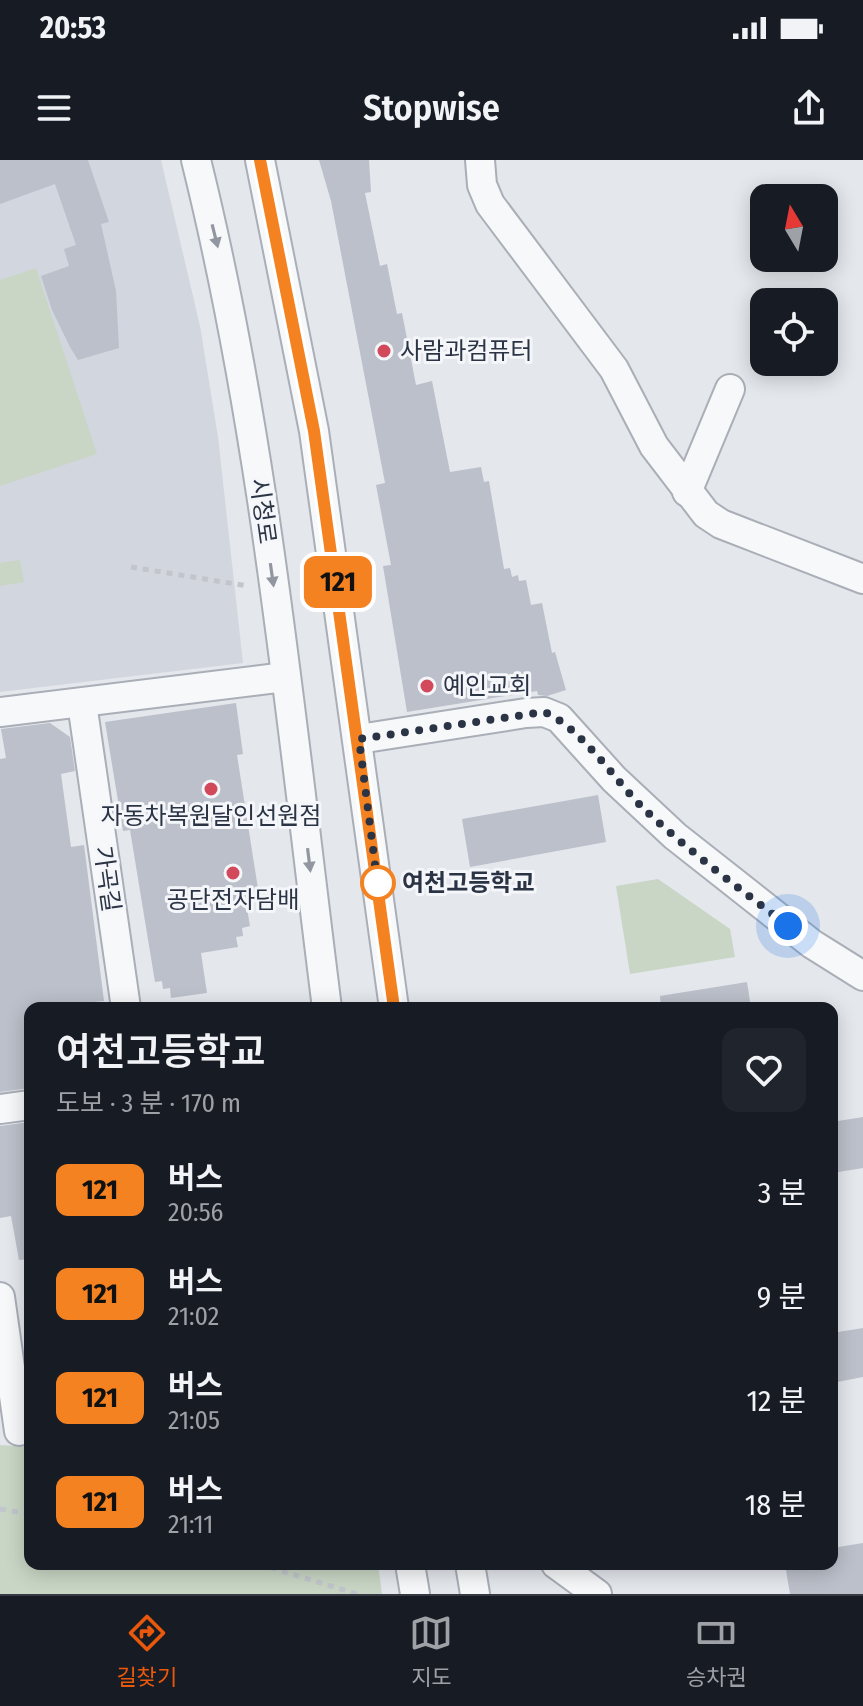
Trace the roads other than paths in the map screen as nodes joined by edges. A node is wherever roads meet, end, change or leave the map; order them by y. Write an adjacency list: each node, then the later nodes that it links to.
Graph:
1 (196, 160): 7 (street, 시청로, one-way to 7)
2 (260, 160): 10 (street)
3 (480, 160): 5 (street)
4 (730, 389): 5 (street)
5 (687, 492): 6 (street)
6 (863, 579)
7 (285, 677): 8 (street); 13 (street, 시청로, one-way to 13)
8 (82, 703): 9 (street); 12 (street, 가곡길)
9 (0, 712)
10 (359, 739): 11 (street); 14 (street)
11 (863, 976)
12 (125, 1002)
13 (326, 1002)
14 (393, 1002)
15 (24, 1106): 16 (street)
16 (0, 1109)
17 (0, 1297): 18 (street)
18 (16, 1431)
19 (411, 1570): 22 (street)
20 (471, 1570): 23 (street)
21 (564, 1570): 24 (street)
22 (415, 1594)
23 (475, 1594)
24 (597, 1594)

